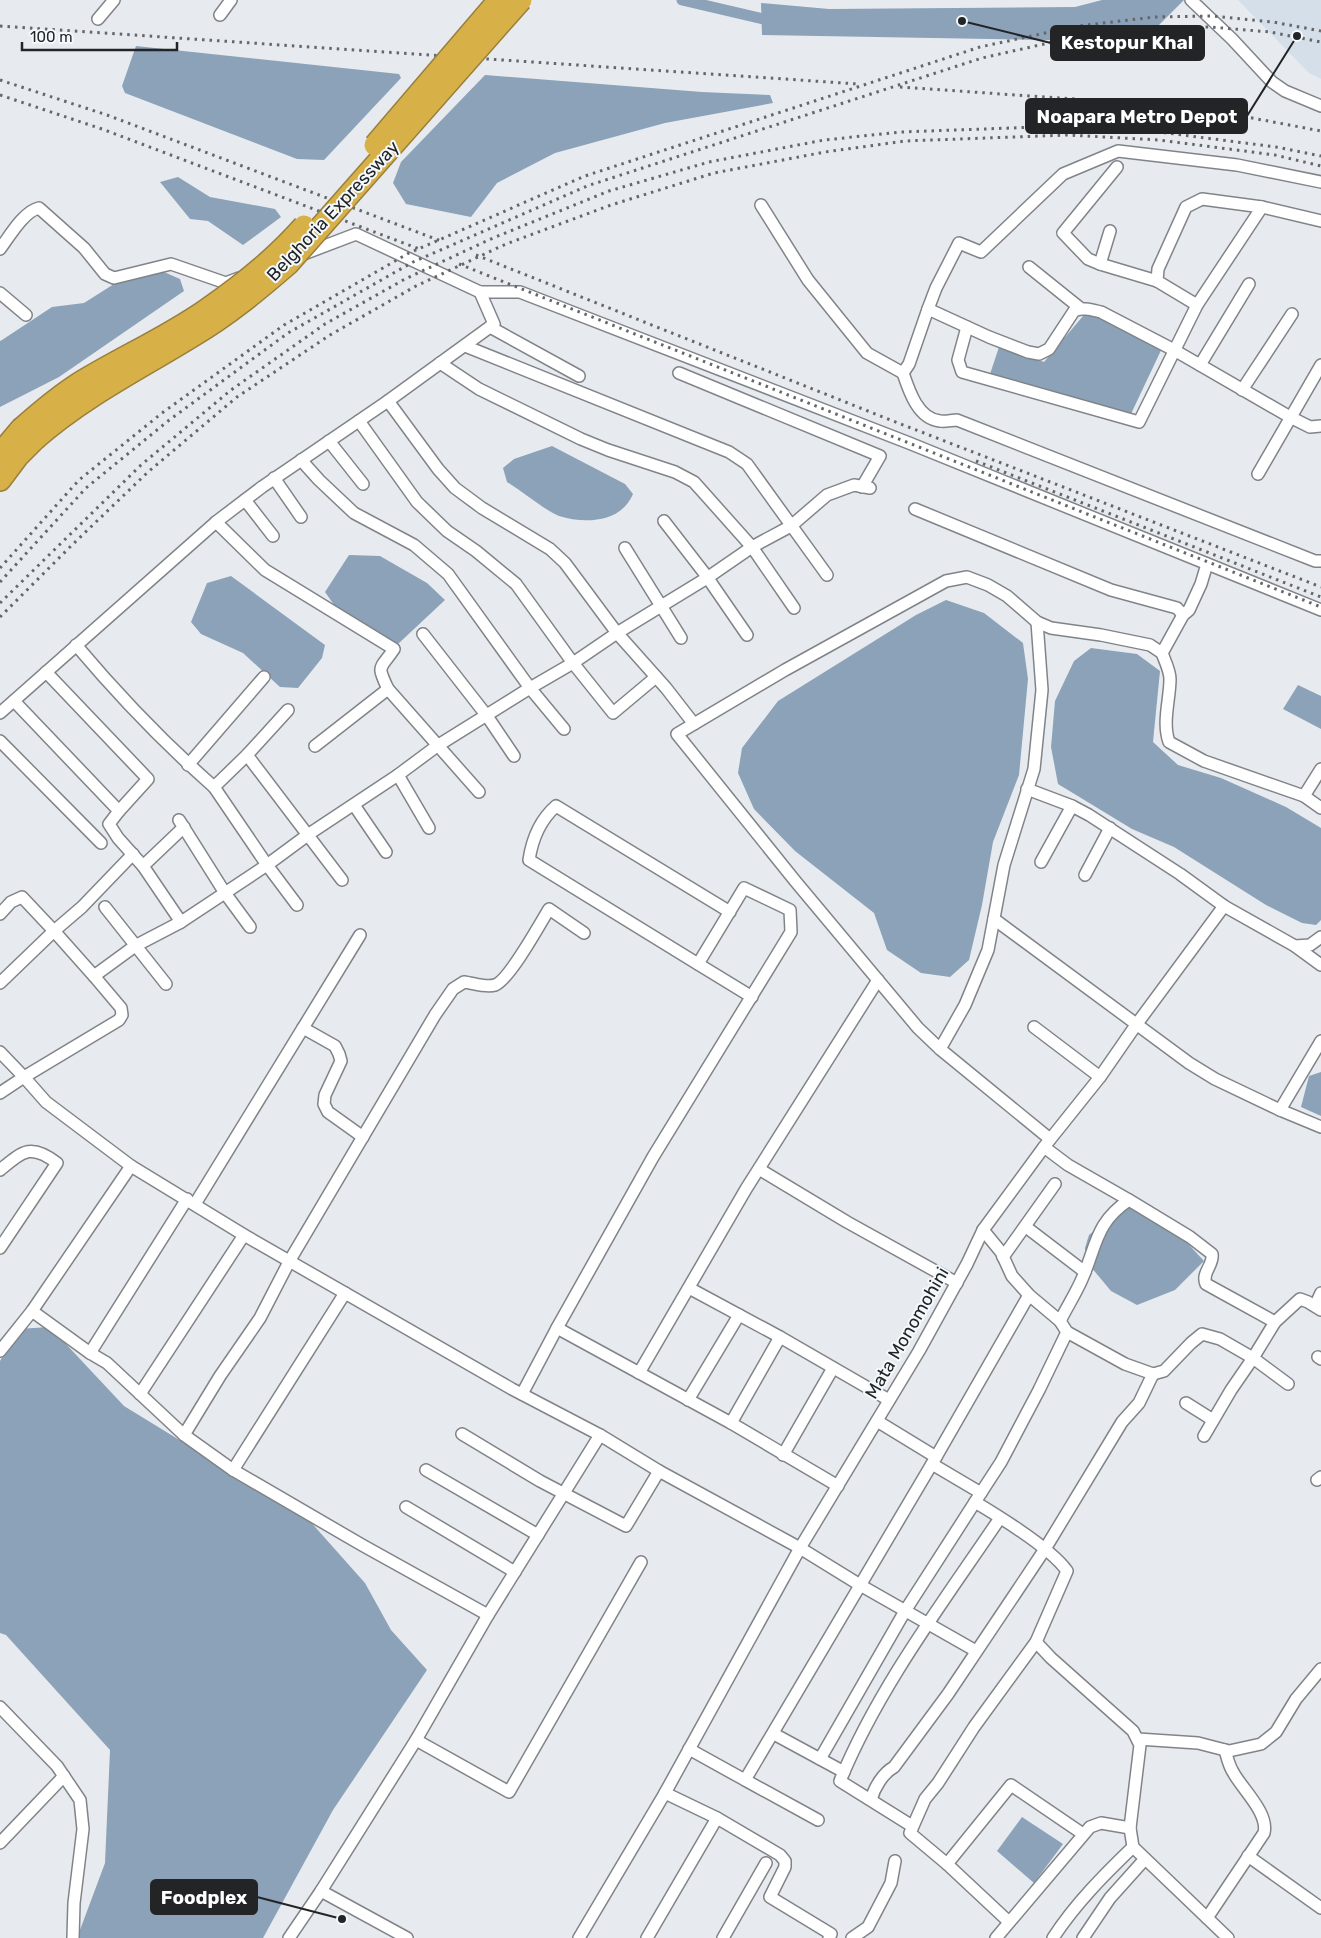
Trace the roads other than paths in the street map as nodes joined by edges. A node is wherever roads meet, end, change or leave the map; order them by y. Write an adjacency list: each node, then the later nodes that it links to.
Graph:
1 (114, 0): 7 (street)
2 (231, 0): 6 (street)
3 (499, 0): 43 (highway, Belghoria Expressway, bridge)
4 (521, 0): 43 (highway, Belghoria Expressway, bridge)
5 (1191, 0): 8 (street)
6 (220, 15)
7 (98, 19)
8 (1321, 106)
9 (1117, 167): 16 (street)
10 (1321, 182): 24 (street)
11 (761, 205): 35 (street)
12 (1262, 207): 13 (street); 18 (street); 22 (street)
13 (1321, 221)
14 (1110, 231): 16 (street)
15 (0, 250): 20 (street)
16 (1100, 264): 18 (street)
17 (1029, 267): 23 (street)
18 (1157, 281): 22 (street)
19 (1250, 284): 33 (street)
20 (480, 292): 27 (street); 42 (street)
21 (0, 293): 26 (street)
22 (1197, 305): 30 (street)
23 (1080, 308): 28 (street); 30 (street)
24 (928, 309): 28 (street); 35 (street)
25 (1292, 314): 37 (street)
26 (26, 315)
27 (490, 327): 29 (street); 36 (street)
28 (966, 327): 30 (street)
29 (465, 346): 31 (street); 57 (street)
30 (1174, 350): 33 (street)
31 (440, 363): 38 (street); 59 (street)
32 (1321, 365): 39 (street)
33 (1200, 366): 37 (street)
34 (678, 373): 45 (street)
35 (903, 373): 61 (street)
36 (579, 376)
37 (1242, 390): 39 (street)
38 (388, 401): 40 (street); 70 (street)
39 (1290, 418): 41 (street); 48 (street)
40 (359, 421): 44 (street); 76 (street)
41 (1321, 426)
42 (883, 433): 45 (street); 62 (street)
43 (28, 434): 46 (highway, Belghoria Expressway); 50 (highway, Belghoria Expressway)
44 (330, 440): 47 (street); 51 (street)
45 (872, 453): 57 (street)
46 (0, 454)
47 (301, 460): 49 (street); 80 (street)
48 (1258, 474)
49 (274, 478): 52 (street); 54 (street)
50 (0, 480)
51 (363, 484)
52 (245, 500): 56 (street); 58 (street)
53 (915, 509): 68 (street)
54 (301, 517)
55 (664, 521): 64 (street)
56 (216, 522): 74 (street); 81 (street)
57 (791, 526): 59 (street); 63 (street)
58 (273, 536)
59 (752, 547): 64 (street); 66 (street)
60 (625, 548): 65 (street)
61 (1321, 561)
62 (1207, 564): 67 (street); 68 (street)
63 (827, 575)
64 (707, 578): 65 (street); 72 (street)
65 (661, 606): 70 (street); 73 (street)
66 (794, 608)
67 (1321, 610)
68 (1183, 615): 75 (street)
69 (1038, 622): 75 (street); 86 (street); 97 (street)
70 (616, 633): 76 (street); 79 (street)
71 (423, 634): 85 (street)
72 (747, 635)
73 (681, 638)
74 (76, 645): 77 (street); 93 (street)
75 (1162, 653): 99 (street)
76 (573, 663): 79 (street); 80 (street)
77 (46, 672): 82 (street); 103 (street)
78 (264, 677): 93 (street)
79 (656, 677): 86 (street)
80 (530, 688): 85 (street); 87 (street)
81 (388, 690): 89 (street); 90 (street)
82 (14, 701): 84 (street); 103 (street)
83 (288, 710): 91 (street)
84 (0, 713)
85 (487, 716): 90 (street); 92 (street)
86 (692, 720): 133 (street)
87 (564, 729)
88 (0, 741): 107 (street)
89 (315, 746)
90 (437, 746): 95 (street); 98 (street)
91 (247, 755): 96 (street); 106 (street)
92 (514, 756)
93 (188, 765): 96 (street)
94 (1321, 769): 99 (street)
95 (398, 775): 100 (street); 104 (street)
96 (214, 787): 111 (street)
97 (1028, 789): 101 (street); 121 (street)
98 (480, 792)
99 (1304, 796): 102 (street)
100 (354, 805): 106 (street); 108 (street)
101 (1072, 806): 105 (street); 110 (street)
102 (1321, 808)
103 (119, 811): 109 (street)
104 (429, 828)
105 (1110, 828): 113 (street); 117 (street)
106 (309, 834): 111 (street); 114 (street)
107 (101, 843)
108 (386, 852)
109 (133, 854): 112 (street); 124 (street)
110 (1041, 862)
111 (267, 865): 115 (street); 116 (street)
112 (143, 866): 115 (street); 122 (street)
113 (1085, 875)
114 (342, 880)
115 (225, 893): 122 (street); 123 (street)
116 (297, 905)
117 (1224, 906): 129 (street); 137 (street, Mata Monomohini)
118 (105, 907): 128 (street)
119 (730, 912): 130 (street); 130 (street); 136 (street)
120 (0, 914): 124 (street)
121 (994, 919): 137 (street); 141 (street)
122 (180, 922): 128 (street)
123 (250, 927)
124 (54, 930): 132 (street); 134 (street)
125 (584, 933): 148 (street)
126 (360, 935): 139 (street)
127 (1321, 937): 129 (street)
128 (135, 946): 132 (street); 135 (street)
129 (1294, 946): 131 (street)
130 (698, 964): 136 (street)
131 (1321, 965)
132 (94, 976): 144 (street)
133 (878, 980): 141 (street); 151 (street)
134 (0, 983)
135 (166, 984)
136 (752, 997): 173 (street)
137 (1136, 1025): 143 (street, Mata Monomohini); 146 (street)
138 (1034, 1027): 143 (street)
139 (304, 1028): 148 (street); 155 (street)
140 (1321, 1041): 146 (street)
141 (940, 1049): 149 (street)
142 (0, 1052): 144 (street)
143 (1100, 1077): 149 (street, Mata Monomohini)
144 (27, 1081): 145 (street); 150 (street)
145 (0, 1093)
146 (1280, 1110): 147 (street)
147 (1321, 1127)
148 (363, 1137): 161 (street)
149 (1047, 1143): 154 (street); 157 (street, Mata Monomohini)
150 (132, 1166): 155 (street); 169 (street)
151 (759, 1169): 163 (street); 164 (street)
152 (0, 1170): 159 (street)
153 (1055, 1184): 156 (street)
154 (1128, 1200): 162 (street); 172 (street)
155 (191, 1202): 158 (street); 177 (street)
156 (1026, 1226): 160 (street); 162 (street)
157 (983, 1230): 160 (street); 163 (street, Mata Monomohini)
158 (244, 1235): 161 (street); 183 (street)
159 (0, 1248)
160 (1003, 1257): 167 (street)
161 (290, 1260): 165 (street); 192 (street)
162 (1085, 1272): 171 (street)
163 (957, 1282): 186 (street, Mata Monomohini)
164 (689, 1288): 170 (street); 180 (street)
165 (345, 1293): 184 (street); 197 (street)
166 (1321, 1293): 168 (street)
167 (1029, 1295): 171 (street); 196 (street)
168 (1318, 1308): 172 (street)
169 (32, 1311): 176 (street); 177 (street)
170 (739, 1315): 175 (street); 185 (street)
171 (1060, 1321): 174 (street)
172 (1275, 1322): 178 (street)
173 (557, 1328): 180 (street); 184 (street)
174 (1067, 1332): 181 (street); 202 (street)
175 (780, 1337): 179 (street); 190 (street)
176 (0, 1351)
177 (90, 1353): 183 (street)
178 (1253, 1358): 181 (street); 182 (street); 188 (street)
179 (833, 1368): 186 (street); 195 (street)
180 (639, 1373): 185 (street)
181 (1153, 1374): 207 (street)
182 (1288, 1384)
183 (140, 1394): 192 (street)
184 (522, 1394): 193 (street)
185 (688, 1400): 190 (street)
186 (890, 1400): 189 (street, Mata Monomohini)
187 (1186, 1403): 188 (street)
188 (1213, 1420): 194 (street)
189 (877, 1421): 196 (street); 200 (street, Mata Monomohini)
190 (731, 1423): 195 (street)
191 (462, 1434): 201 (street)
192 (184, 1435): 197 (street)
193 (600, 1435): 199 (street); 201 (street)
194 (1204, 1436)
195 (782, 1455): 200 (street)
196 (934, 1461): 202 (street); 210 (street)
197 (233, 1470): 212 (street)
198 (426, 1470): 205 (street)
199 (659, 1470): 201 (street); 206 (street)
200 (838, 1486): 206 (street, Mata Monomohini)
201 (564, 1494): 205 (street)
202 (978, 1497): 204 (street); 211 (street)
203 (406, 1507): 209 (street)
204 (1000, 1518): 207 (street); 213 (street)
205 (538, 1534): 209 (street)
206 (800, 1548): 210 (street); 221 (street, Mata Monomohini)
207 (1045, 1549): 214 (street); 215 (street)
208 (641, 1562): 220 (street)
209 (515, 1572): 212 (street)
210 (860, 1585): 211 (street); 218 (street)
211 (905, 1611): 213 (street); 223 (street)
212 (488, 1615): 220 (street)
213 (928, 1624): 215 (street); 224 (street)
214 (1036, 1642): 219 (street); 231 (street)
215 (976, 1651): 228 (street)
216 (1321, 1669): 222 (street)
217 (0, 1708): 225 (street)
218 (774, 1734): 223 (street); 226 (street)
219 (1138, 1739): 222 (street); 232 (street)
220 (416, 1740): 242 (street)
221 (690, 1749): 226 (street); 227 (street, Mata Monomohini)
222 (1225, 1750): 236 (street)
223 (820, 1759): 224 (street)
224 (844, 1772): 228 (street)
225 (64, 1776): 234 (street); 247 (street)
226 (745, 1780): 230 (street)
227 (664, 1793): 229 (street); 250 (street, Mata Monomohini)
228 (871, 1800): 231 (street)
229 (717, 1818): 251 (street); 253 (street)
230 (818, 1820)
231 (912, 1826): 240 (street)
232 (1130, 1828): 233 (street); 235 (street)
233 (1083, 1834): 240 (street); 246 (street)
234 (0, 1843)
235 (1133, 1847): 237 (street); 241 (street)
236 (1248, 1856): 244 (street); 245 (street)
237 (1145, 1859): 243 (street); 245 (street)
238 (895, 1861): 254 (street)
239 (766, 1863): 252 (street)
240 (947, 1864): 246 (street)
241 (1095, 1885): 243 (street); 256 (street)
242 (322, 1891): 248 (street); 249 (street)
243 (1110, 1898): 257 (street)
244 (1321, 1908)
245 (1207, 1918): 258 (street)
246 (1009, 1922): 255 (street)
247 (73, 1938)
248 (289, 1938)
249 (407, 1938)
250 (579, 1938)
251 (648, 1938)
252 (723, 1938)
253 (829, 1938)
254 (852, 1938)
255 (996, 1938)
256 (1053, 1938)
257 (1084, 1938)
258 (1228, 1938)

